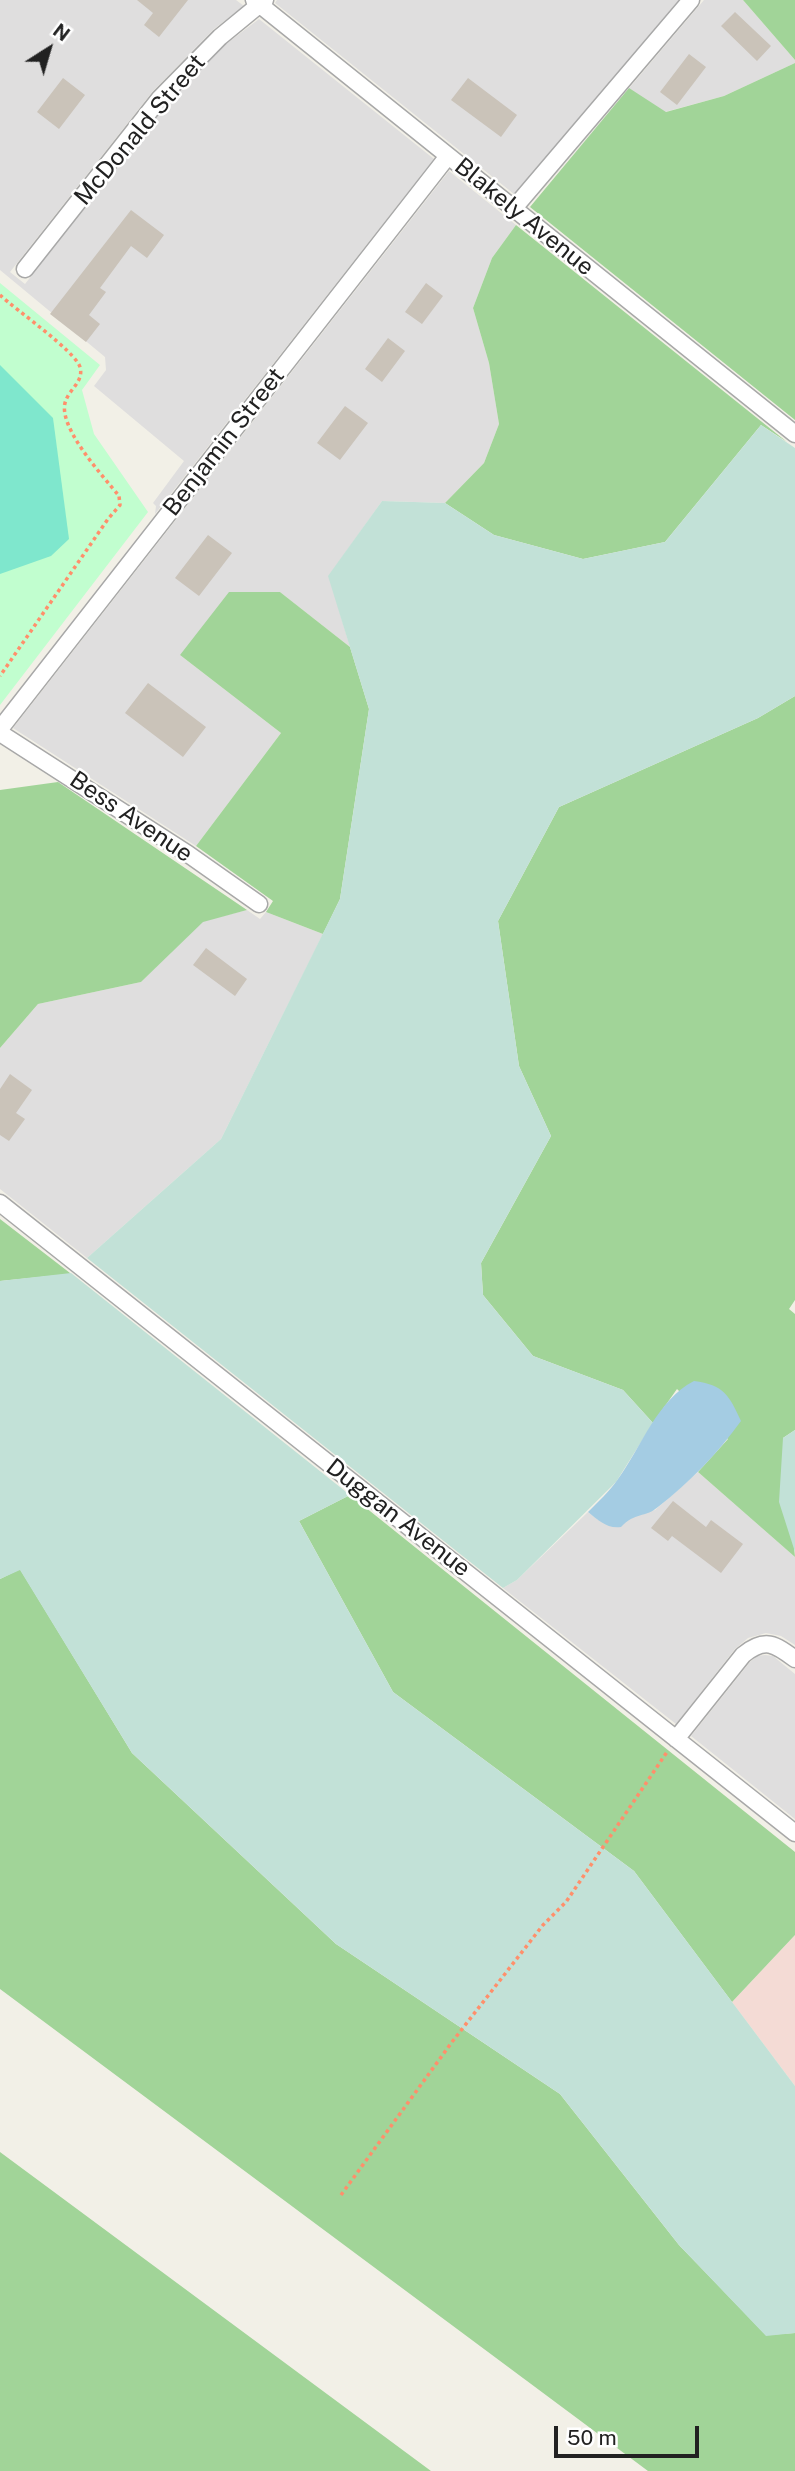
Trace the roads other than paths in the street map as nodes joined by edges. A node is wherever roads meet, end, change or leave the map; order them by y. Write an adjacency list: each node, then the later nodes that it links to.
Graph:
1 (691, 0): 4 (street)
2 (260, 2): 3 (street, Blakely Avenue); 5 (street, McDonald Street)
3 (449, 156): 4 (street, Blakely Avenue); 7 (street, Benjamin Street)
4 (514, 208): 6 (street, Blakely Avenue)
5 (24, 269)
6 (795, 434)
7 (0, 731): 8 (street, Bess Avenue)
8 (259, 904)
9 (0, 1203): 11 (street, Duggan Avenue)
10 (795, 1659): 11 (street)
11 (676, 1739): 12 (street, Duggan Avenue)
12 (795, 1833)

